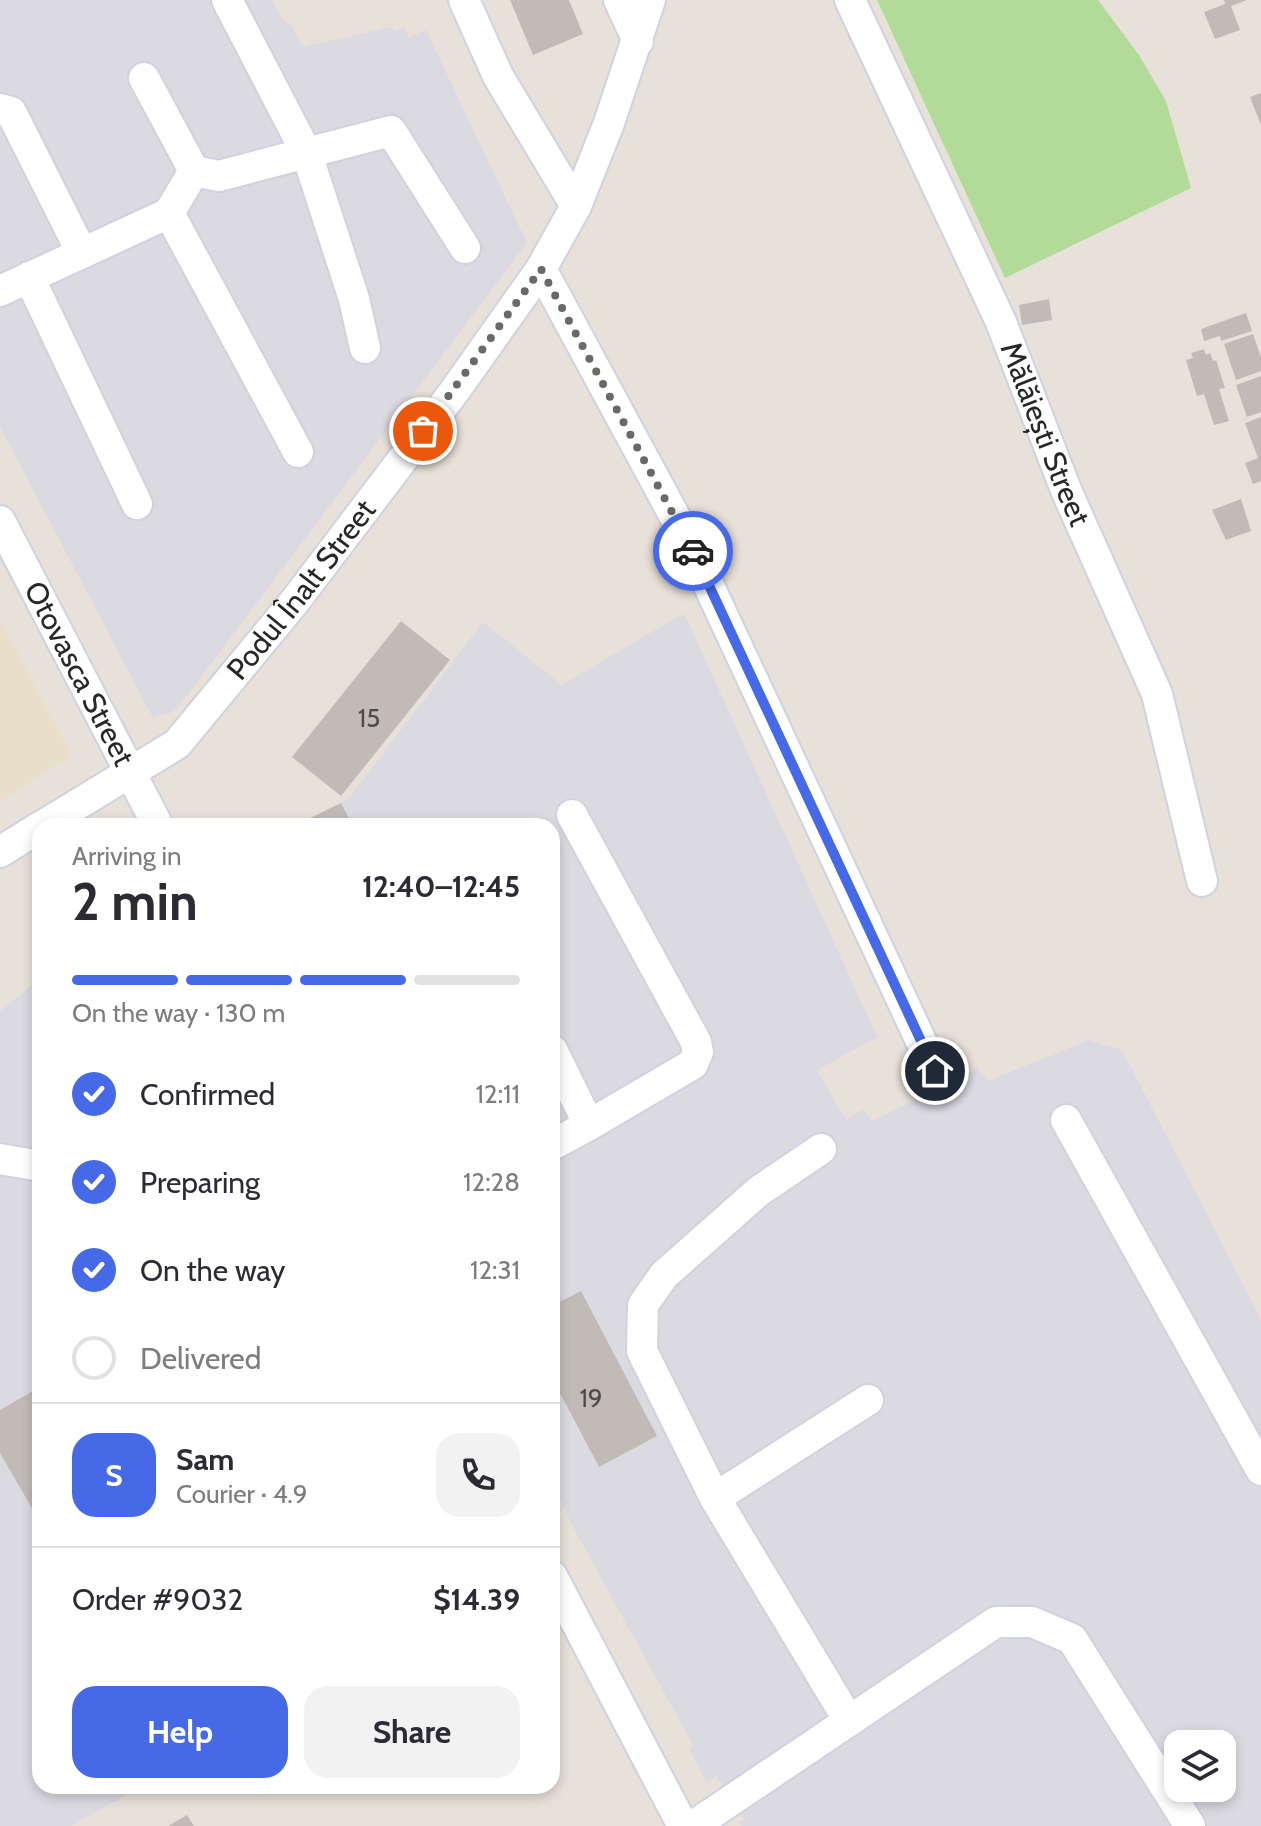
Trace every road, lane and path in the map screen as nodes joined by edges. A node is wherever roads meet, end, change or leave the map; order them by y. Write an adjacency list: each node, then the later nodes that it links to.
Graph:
1 (227, 0): 9 (street)
2 (464, 0): 11 (street)
3 (619, 0): 6 (street)
4 (650, 0): 6 (street, Podul Înalt Street)
5 (850, 0): 28 (street, Mălăiești Street)
6 (638, 41): 11 (street, Podul Înalt Street)
7 (144, 78): 10 (street)
8 (0, 109): 14 (street)
9 (307, 154): 10 (street); 13 (street); 18 (street)
10 (194, 171): 12 (street)
11 (576, 206): 15 (street, Podul Înalt Street)
12 (169, 213): 14 (street); 19 (street)
13 (465, 248)
14 (82, 253): 16 (street)
15 (541, 269): 22 (street, Podul Înalt Street); 30 (street)
16 (29, 277): 17 (street); 20 (street)
17 (0, 291)
18 (365, 348)
19 (298, 452)
20 (137, 504)
21 (0, 521): 22 (street, Otovasca Street)
22 (130, 772): 24 (street, Podul Înalt Street); 25 (street, Otovasca Street)
23 (572, 815): 32 (street)
24 (54, 818)
25 (154, 818)
26 (32, 832): 27 (street, Podul Înalt Street)
27 (0, 852)
28 (1202, 881)
29 (560, 1066): 32 (street)
30 (935, 1071)
31 (1066, 1120): 38 (street)
32 (589, 1125): 33 (street)
33 (560, 1141)
34 (821, 1149): 39 (street)
35 (0, 1159): 36 (street)
36 (32, 1164)
37 (868, 1400): 39 (street)
38 (1261, 1470)
39 (715, 1498): 41 (street)
40 (560, 1591): 42 (street)
41 (849, 1721): 43 (street); 44 (street)
42 (683, 1826)
43 (693, 1826)
44 (1190, 1826)

